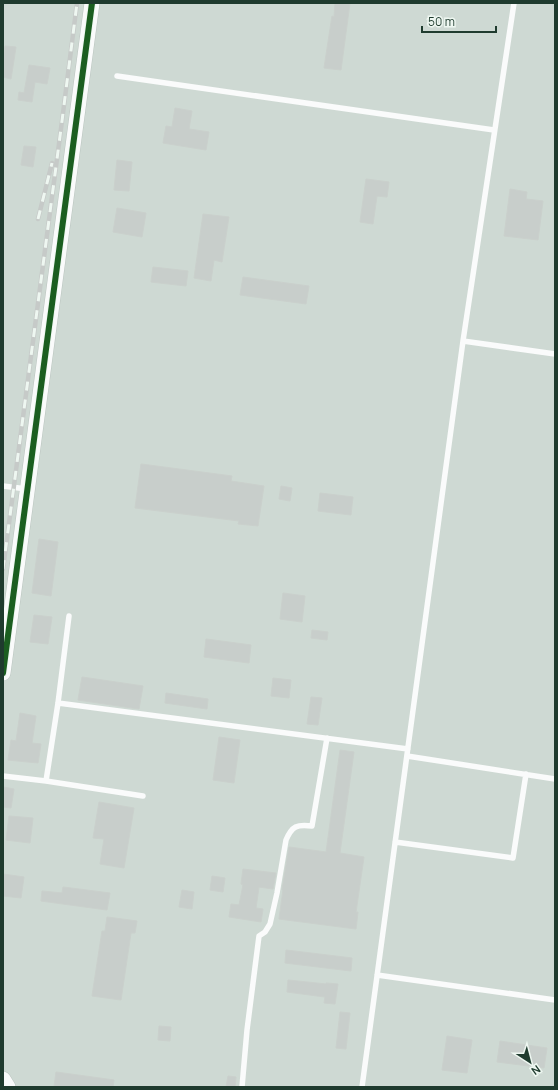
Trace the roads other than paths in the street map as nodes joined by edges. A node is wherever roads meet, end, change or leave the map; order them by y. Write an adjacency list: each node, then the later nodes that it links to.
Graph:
1 (92, 3): 8 (street)
2 (514, 3): 4 (lane)
3 (117, 76): 4 (lane)
4 (494, 130): 5 (lane)
5 (463, 341): 6 (lane); 13 (lane)
6 (555, 354)
7 (3, 486): 8 (lane)
8 (27, 489): 10 (street)
9 (69, 616): 11 (lane)
10 (3, 673)
11 (58, 703): 12 (lane); 18 (lane)
12 (327, 738): 13 (lane); 25 (lane)
13 (408, 749): 14 (lane)
14 (407, 756): 15 (lane); 20 (lane)
15 (526, 774): 17 (lane); 20 (lane)
16 (3, 776): 18 (lane)
17 (555, 779)
18 (46, 781): 19 (lane)
19 (143, 796)
20 (395, 842): 21 (lane)
21 (377, 975): 22 (lane); 26 (lane)
22 (555, 1000)
23 (3, 1079): 24 (street)
24 (8, 1087)
25 (242, 1087)
26 (362, 1087)

